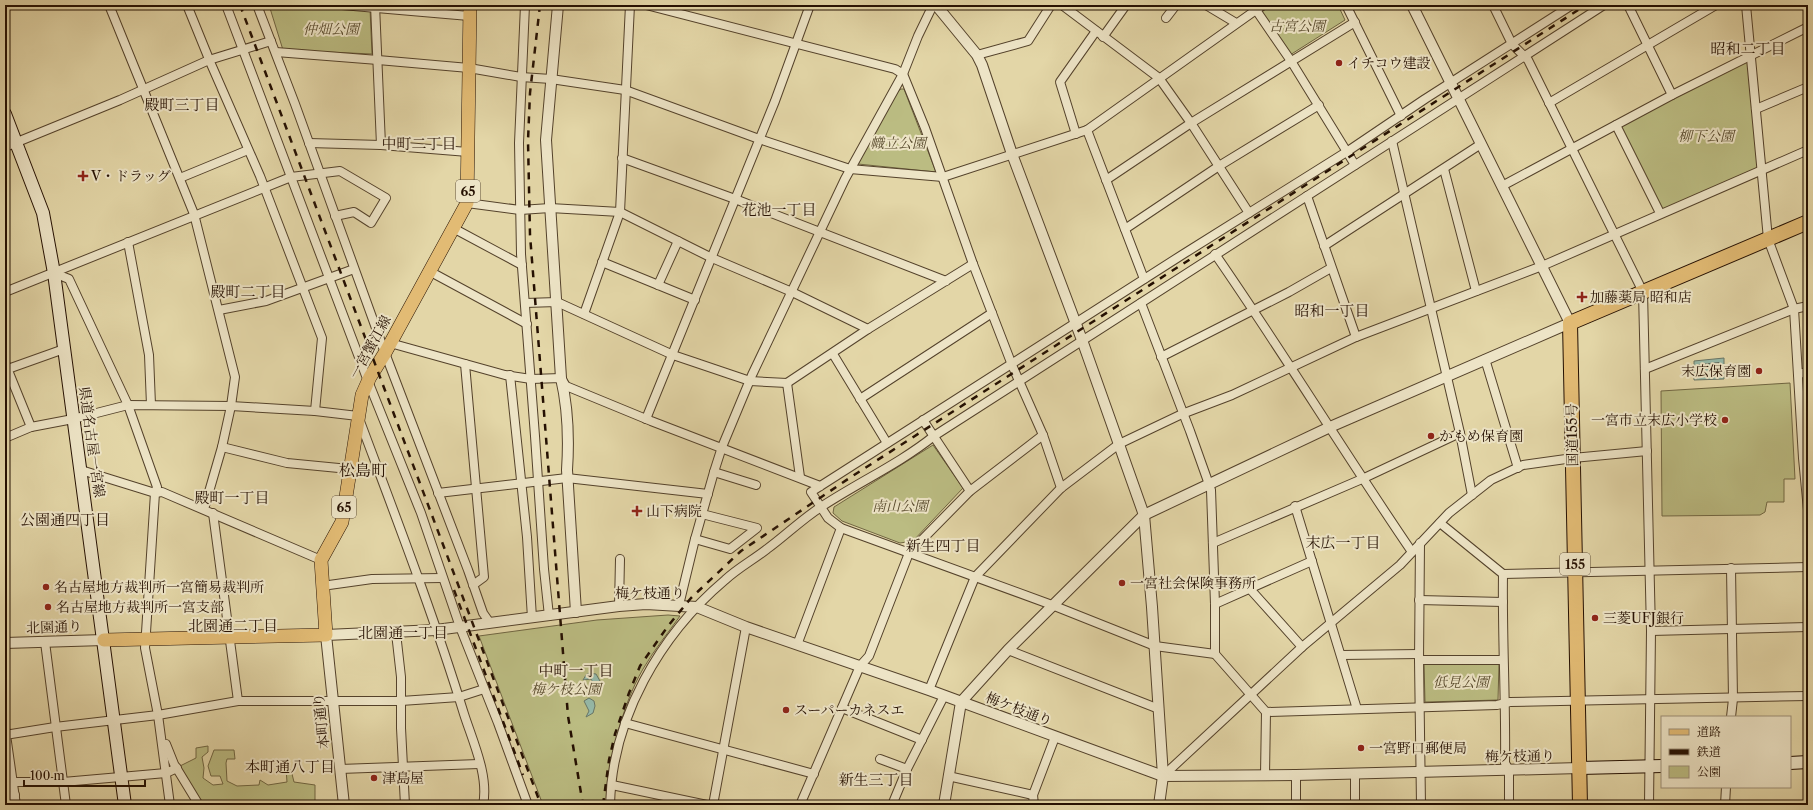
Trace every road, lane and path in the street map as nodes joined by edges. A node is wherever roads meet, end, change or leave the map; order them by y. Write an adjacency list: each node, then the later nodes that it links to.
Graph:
1 (109, 5): 53 (street)
2 (187, 5): 43 (street)
3 (226, 5): 38 (street)
4 (257, 5): 34 (street)
5 (342, 5): 25 (street)
6 (525, 5): 48 (street)
7 (558, 5): 49 (street)
8 (630, 5): 54 (street)
9 (646, 5): 35 (street)
10 (810, 5): 35 (street)
11 (934, 5): 40 (street); 47 (street)
12 (1051, 5): 40 (street)
13 (1062, 5): 32 (street)
14 (1126, 5): 33 (street)
15 (1176, 5): 28 (street)
16 (1206, 5): 30 (street)
17 (1346, 5): 29 (street)
18 (1412, 5): 51 (street)
19 (1493, 5): 36 (street)
20 (1572, 5): 36 (street)
21 (1604, 5): 42 (street)
22 (1628, 5): 37 (street)
23 (1716, 5): 37 (street)
24 (1746, 5): 41 (street)
25 (375, 6): 27 (street); 44 (street)
26 (1260, 8): 30 (street); 45 (street)
27 (470, 10): 46 (main road, 一宮蟹江線 / 65)
28 (1166, 18)
29 (1355, 22): 45 (street); 61 (street)
30 (1236, 23): 50 (street)
31 (1808, 27): 41 (street)
32 (1096, 31): 33 (street); 65 (street)
33 (1103, 37): 50 (street)
34 (271, 41): 38 (street); 39 (street)
35 (796, 44): 47 (street); 66 (street)
36 (1512, 44): 42 (street); 51 (street)
37 (1648, 45): 55 (street); 57 (street)
38 (243, 49): 43 (street); 86 (street)
39 (276, 52): 44 (street); 69 (street)
40 (977, 55): 78 (street)
41 (1751, 55): 55 (street); 59 (street)
42 (1524, 56): 56 (street); 57 (street)
43 (209, 60): 53 (street); 74 (street)
44 (378, 60): 46 (street); 71 (street)
45 (1291, 61): 58 (street); 62 (street)
46 (469, 68): 48 (street); 77 (main road, 一宮蟹江線 / 65)
47 (903, 74): 82 (street); 87 (street)
48 (521, 77): 49 (street); 97 (street)
49 (552, 78): 54 (street); 96 (street)
50 (1159, 78): 62 (street); 64 (street)
51 (1451, 82): 56 (street); 61 (street)
52 (1808, 87): 59 (street)
53 (144, 90): 68 (street); 88 (street)
54 (625, 90): 66 (street); 79 (street)
55 (1672, 95): 63 (street)
56 (1458, 98): 67 (street); 70 (street)
57 (1549, 102): 73 (street)
58 (1319, 105): 76 (street); 81 (street)
59 (1756, 108): 84 (street)
60 (5, 114): 68 (main road, 県道名古屋一宮線)
61 (1401, 116): 76 (street)
62 (1191, 123): 81 (street); 89 (street)
63 (1616, 125): 73 (street); 100 (street)
64 (1087, 130): 65 (street); 89 (street)
65 (1076, 134): 78 (street)
66 (759, 139): 82 (street); 94 (street)
67 (1392, 141): 80 (street); 92 (street)
68 (17, 142): 72 (street); 121 (main road, 県道名古屋一宮線)
69 (310, 144): 71 (street); 85 (street)
70 (1481, 144): 83 (street); 90 (street)
71 (382, 145): 77 (street)
72 (5, 147)
73 (1572, 149): 90 (street); 107 (street)
74 (248, 150): 88 (street); 91 (street)
75 (1808, 150): 84 (street)
76 (1348, 151): 80 (street); 99 (street)
77 (468, 152): 95 (main road, 一宮蟹江線 / 65)
78 (1012, 154): 87 (street); 142 (street)
79 (622, 158): 94 (street); 98 (street)
80 (1355, 165): 93 (street)
81 (1219, 166): 99 (street); 105 (street)
82 (850, 169): 87 (street); 106 (street)
83 (1444, 169): 92 (street); 127 (street)
84 (1763, 169): 100 (street); 108 (street)
85 (320, 173): 86 (street); 102 (street); 102 (street)
86 (290, 177): 91 (street); 122 (street)
87 (943, 177): 115 (street)
88 (180, 178): 101 (street)
89 (1106, 180): 105 (street)
90 (1502, 186): 117 (street)
91 (264, 187): 101 (street); 126 (street)
92 (1404, 194): 111 (street); 136 (street)
93 (1307, 196): 111 (street); 112 (street)
94 (735, 199): 106 (street); 113 (street)
95 (467, 203): 97 (street); 104 (main road, 一宮蟹江線 / 65)
96 (550, 208): 97 (street); 98 (street); 132 (street)
97 (520, 210): 116 (street)
98 (620, 212): 109 (street); 114 (street)
99 (1249, 213): 123 (street)
100 (1660, 213): 107 (street)
101 (194, 214): 110 (street); 138 (street)
102 (335, 216): 119 (street)
103 (1808, 222): 108 (highway)
104 (453, 228): 116 (street); 120 (main road, 一宮蟹江線 / 65)
105 (1124, 229): 123 (street)
106 (820, 233): 124 (street); 129 (street)
107 (1615, 234): 117 (street); 130 (street)
108 (1768, 239): 130 (highway); 137 (street)
109 (678, 241): 113 (street); 125 (street)
110 (128, 242): 121 (street); 171 (street)
111 (1324, 246): 118 (street)
112 (1215, 254): 134 (street); 139 (street)
113 (712, 258): 129 (street); 131 (street)
114 (602, 262): 125 (street); 141 (street)
115 (973, 264): 124 (street); 140 (street)
116 (522, 266): 133 (street)
117 (1542, 266): 127 (street); 143 (street)
118 (1331, 268): 139 (street); 146 (street)
119 (354, 269): 122 (street); 149 (street)
120 (430, 271): 144 (street); 149 (main road, 一宮蟹江線 / 65)
121 (54, 273): 128 (street); 148 (main road, 県道名古屋一宮線); 170 (street)
122 (329, 278): 126 (street); 166 (street)
123 (1144, 279): 142 (street)
124 (946, 281): 145 (street)
125 (658, 285): 131 (street)
126 (302, 289): 138 (street); 173 (street)
127 (1476, 291): 136 (street)
128 (5, 292)
129 (792, 292): 145 (street); 167 (street)
130 (1643, 292): 143 (highway); 158 (street)
131 (695, 300): 151 (street)
132 (556, 302): 133 (street); 141 (street); 163 (street)
133 (525, 303): 144 (street)
134 (1141, 303): 147 (street); 152 (street)
135 (1808, 306): 137 (street)
136 (1430, 309): 146 (street); 162 (street)
137 (1794, 309): 158 (street); 160 (street)
138 (219, 310): 172 (street)
139 (1252, 310): 152 (street); 157 (street)
140 (992, 313): 155 (street); 169 (street)
141 (584, 314): 151 (street)
142 (1076, 323): 147 (street); 155 (street)
143 (1570, 323): 153 (street); 191 (highway, 国道155号 / 155)
144 (527, 324): 164 (street)
145 (868, 329): 150 (street)
146 (1356, 337): 157 (street)
147 (1082, 340): 165 (street); 187 (street)
148 (64, 348): 156 (street); 176 (main road, 県道名古屋一宮線)
149 (387, 348): 154 (street); 166 (main road, 一宮蟹江線 / 65); 208 (street)
150 (833, 354): 168 (street); 169 (street)
151 (673, 355): 167 (street); 177 (street)
152 (1162, 357): 174 (street)
153 (1485, 359): 162 (street); 192 (street)
154 (465, 364): 161 (street); 205 (street)
155 (1012, 365): 165 (street); 178 (street)
156 (6, 367): 179 (street)
157 (1292, 368): 174 (street); 180 (street)
158 (1645, 369): 190 (street)
159 (1808, 372): 160 (street)
160 (1798, 374): 185 (street)
161 (510, 376): 164 (street); 201 (street)
162 (1446, 377): 180 (street); 181 (street)
163 (561, 378): 164 (street); 177 (street); 197 (street)
164 (531, 380): 199 (street)
165 (1020, 380): 182 (street); 183 (street)
166 (368, 381): 175 (main road, 一宮蟹江線 / 65); 236 (street)
167 (750, 381): 168 (street); 189 (street)
168 (787, 383): 196 (street)
169 (860, 399): 186 (street)
170 (128, 405): 171 (street); 176 (street); 207 (street)
171 (151, 405): 172 (street)
172 (231, 406): 173 (street); 188 (street)
173 (315, 411): 175 (street)
174 (1182, 414): 187 (street); 200 (street)
175 (358, 416): 193 (main road, 一宮蟹江線 / 65); 234 (street)
176 (73, 419): 179 (street); 194 (main road, 県道名古屋一宮線)
177 (646, 419): 189 (street)
178 (924, 420): 183 (street); 186 (street)
179 (31, 427): 184 (street)
180 (1330, 427): 198 (street); 200 (street)
181 (1460, 433): 198 (street); 210 (street)
182 (1043, 435): 204 (street); 206 (street)
183 (934, 436): 206 (street); 213 (street)
184 (5, 438)
185 (1805, 440): 211 (street)
186 (887, 443): 203 (street)
187 (1119, 444): 204 (street); 218 (street)
188 (222, 447): 193 (street); 214 (street)
189 (722, 447): 195 (street); 196 (street)
190 (1647, 451): 191 (street); 231 (street)
191 (1573, 458): 192 (street); 232 (highway, 国道155号 / 155)
192 (1518, 468): 210 (street)
193 (350, 469): 227 (main road, 一宮蟹江線 / 65)
194 (80, 470): 207 (street); 262 (main road, 県道名古屋一宮線)
195 (714, 472): 202 (street); 209 (street)
196 (800, 477): 203 (street)
197 (567, 478): 199 (street); 209 (street); 247 (street)
198 (1362, 479): 212 (street); 224 (street)
199 (538, 481): 201 (street); 248 (street)
200 (1209, 483): 218 (street); 222 (street)
201 (521, 484): 205 (street); 249 (street)
202 (756, 485)
203 (820, 486): 213 (street)
204 (1061, 488): 235 (street)
205 (477, 490): 208 (street); 237 (street)
206 (970, 491): 225 (street)
207 (155, 493): 214 (street); 261 (street)
208 (438, 493): 237 (street)
209 (708, 494): 217 (street)
210 (1472, 495): 219 (street)
211 (1807, 500): 215 (street)
212 (1295, 506): 222 (street); 228 (street)
213 (821, 507): 220 (street); 246 (street)
214 (204, 509): 216 (street)
215 (1808, 510)
216 (212, 513): 227 (street); 260 (street)
217 (702, 514): 221 (street); 221 (street)
218 (1144, 515): 244 (street); 266 (street)
219 (1440, 522): 223 (street); 233 (street)
220 (841, 528): 225 (street); 265 (street)
221 (695, 539): 243 (street)
222 (1212, 543): 242 (street)
223 (1420, 543): 224 (street); 240 (street)
224 (1412, 552): 250 (street)
225 (909, 553): 235 (street); 273 (street)
226 (620, 559): 245 (street)
227 (321, 560): 238 (main road)
228 (1312, 561): 239 (street); 250 (street)
229 (1808, 567): 230 (street)
230 (1731, 568): 231 (street); 255 (street)
231 (1649, 570): 232 (street); 257 (street)
232 (1575, 572): 233 (street); 286 (highway, 国道155号 / 155)
233 (1503, 574): 241 (street)
234 (417, 577): 236 (street); 238 (street); 256 (street)
235 (975, 577): 244 (street); 275 (street)
236 (442, 578): 252 (street)
237 (473, 585): 251 (street)
238 (322, 586): 259 (main road)
239 (1250, 589): 242 (street); 267 (street)
240 (1419, 600): 241 (street); 271 (street)
241 (1503, 602): 272 (street)
242 (1215, 604): 269 (street)
243 (679, 605): 245 (street, 梅ケ枝通り); 246 (street, 梅ケ枝通り)
244 (1052, 605): 266 (street); 268 (street)
245 (619, 606): 247 (street, 梅ケ枝通り)
246 (696, 607): 253 (street, 梅ケ枝通り); 296 (street)
247 (576, 612): 248 (street, 梅ケ枝通り)
248 (549, 616): 249 (street, 梅ケ枝通り)
249 (532, 618): 251 (street, 梅ケ枝通り)
250 (1331, 621): 267 (street); 270 (street)
251 (490, 623): 252 (street, 梅ケ枝通り)
252 (460, 627): 256 (street); 274 (street)
253 (746, 627): 265 (street, 梅ケ枝通り); 301 (street)
254 (1808, 627): 255 (street)
255 (1731, 628): 257 (street); 280 (street)
256 (436, 630): 258 (street); 279 (street)
257 (1651, 631): 283 (street)
258 (396, 632): 259 (street); 282 (street)
259 (326, 635): 260 (main road); 284 (street, 本町通り)
260 (228, 637): 261 (main road); 281 (street)
261 (145, 639): 262 (main road); 293 (street)
262 (104, 640): 263 (street, 北園通り); 295 (main road, 県道名古屋一宮線)
263 (45, 642): 264 (street, 北園通り); 297 (street)
264 (5, 643)
265 (797, 645): 273 (street, 梅ケ枝通り)
266 (1155, 646): 269 (street); 290 (street)
267 (1302, 647): 276 (street)
268 (1008, 650): 285 (street); 290 (street)
269 (1215, 654): 276 (street)
270 (1342, 655): 271 (street); 291 (street)
271 (1419, 657): 272 (street); 288 (street)
272 (1503, 660): 287 (street)
273 (860, 666): 275 (street, 梅ケ枝通り); 289 (street)
274 (484, 689): 279 (street); 337 (street)
275 (929, 690): 277 (street, 梅ケ枝通り)
276 (1250, 694): 292 (street); 321 (street)
277 (944, 696): 285 (street, 梅ケ枝通り); 300 (street)
278 (1808, 696): 280 (street)
279 (459, 697): 282 (street); 305 (street)
280 (1733, 699): 283 (street); 294 (street)
281 (238, 701): 284 (street); 293 (street)
282 (401, 701): 284 (street); 308 (street)
283 (1651, 701): 286 (street); 306 (street)
284 (332, 702): 310 (street, 本町通り)
285 (961, 702): 299 (street, 梅ケ枝通り); 320 (street)
286 (1577, 702): 287 (street); 309 (highway, 国道155号 / 155)
287 (1506, 704): 288 (street); 312 (street)
288 (1420, 707): 291 (street); 313 (street)
289 (842, 708): 300 (street); 315 (street)
290 (1158, 709): 321 (street)
291 (1357, 709): 292 (street)
292 (1266, 712): 317 (street)
293 (158, 715): 295 (street); 307 (street); 314 (street)
294 (1731, 716)
295 (114, 720): 297 (street); 319 (main road, 県道名古屋一宮線)
296 (625, 723): 301 (street); 324 (street)
297 (55, 727): 298 (street); 323 (street)
298 (5, 733): 322 (street)
299 (1055, 737): 321 (street, 梅ケ枝通り); 327 (street)
300 (922, 740): 311 (street)
301 (723, 749): 315 (street); 340 (street)
302 (880, 759): 311 (street)
303 (1808, 762): 304 (main road)
304 (1791, 763)
305 (479, 764): 308 (street); 336 (street)
306 (1656, 767): 309 (main road); 351 (street)
307 (177, 768): 314 (street); 333 (street)
308 (404, 768): 310 (street); 335 (street)
309 (1580, 768): 312 (street, 梅ケ枝通り); 350 (highway, 国道155号 / 155)
310 (340, 769): 334 (street, 本町通り)
311 (907, 769): 342 (street)
312 (1509, 770): 313 (street, 梅ケ枝通り); 349 (street)
313 (1421, 772): 316 (street, 梅ケ枝通り); 348 (street)
314 (166, 773): 319 (street); 332 (street)
315 (814, 774): 341 (street)
316 (1355, 774): 318 (street, 梅ケ枝通り); 347 (street)
317 (1266, 775): 318 (street, 梅ケ枝通り); 321 (street, 梅ケ枝通り)
318 (1296, 775): 346 (street)
319 (121, 776): 323 (street); 331 (main road, 県道名古屋一宮線)
320 (948, 776): 327 (street); 343 (street)
321 (1163, 776): 345 (street)
322 (13, 782): 323 (street); 326 (street)
323 (63, 782): 330 (street)
324 (612, 786): 338 (street); 339 (street)
325 (1726, 788): 352 (street)
326 (15, 795): 328 (street); 329 (street)
327 (1033, 795): 344 (street)
328 (5, 796)
329 (16, 805)
330 (66, 805)
331 (125, 805)
332 (170, 805)
333 (199, 805)
334 (344, 805)
335 (405, 805)
336 (483, 805)
337 (528, 805)
338 (610, 805)
339 (707, 805)
340 (713, 805)
341 (800, 805)
342 (892, 805)
343 (944, 805)
344 (1034, 805)
345 (1159, 805)
346 (1296, 805)
347 (1355, 805)
348 (1421, 805)
349 (1509, 805)
350 (1580, 805)
351 (1649, 805)
352 (1725, 805)

